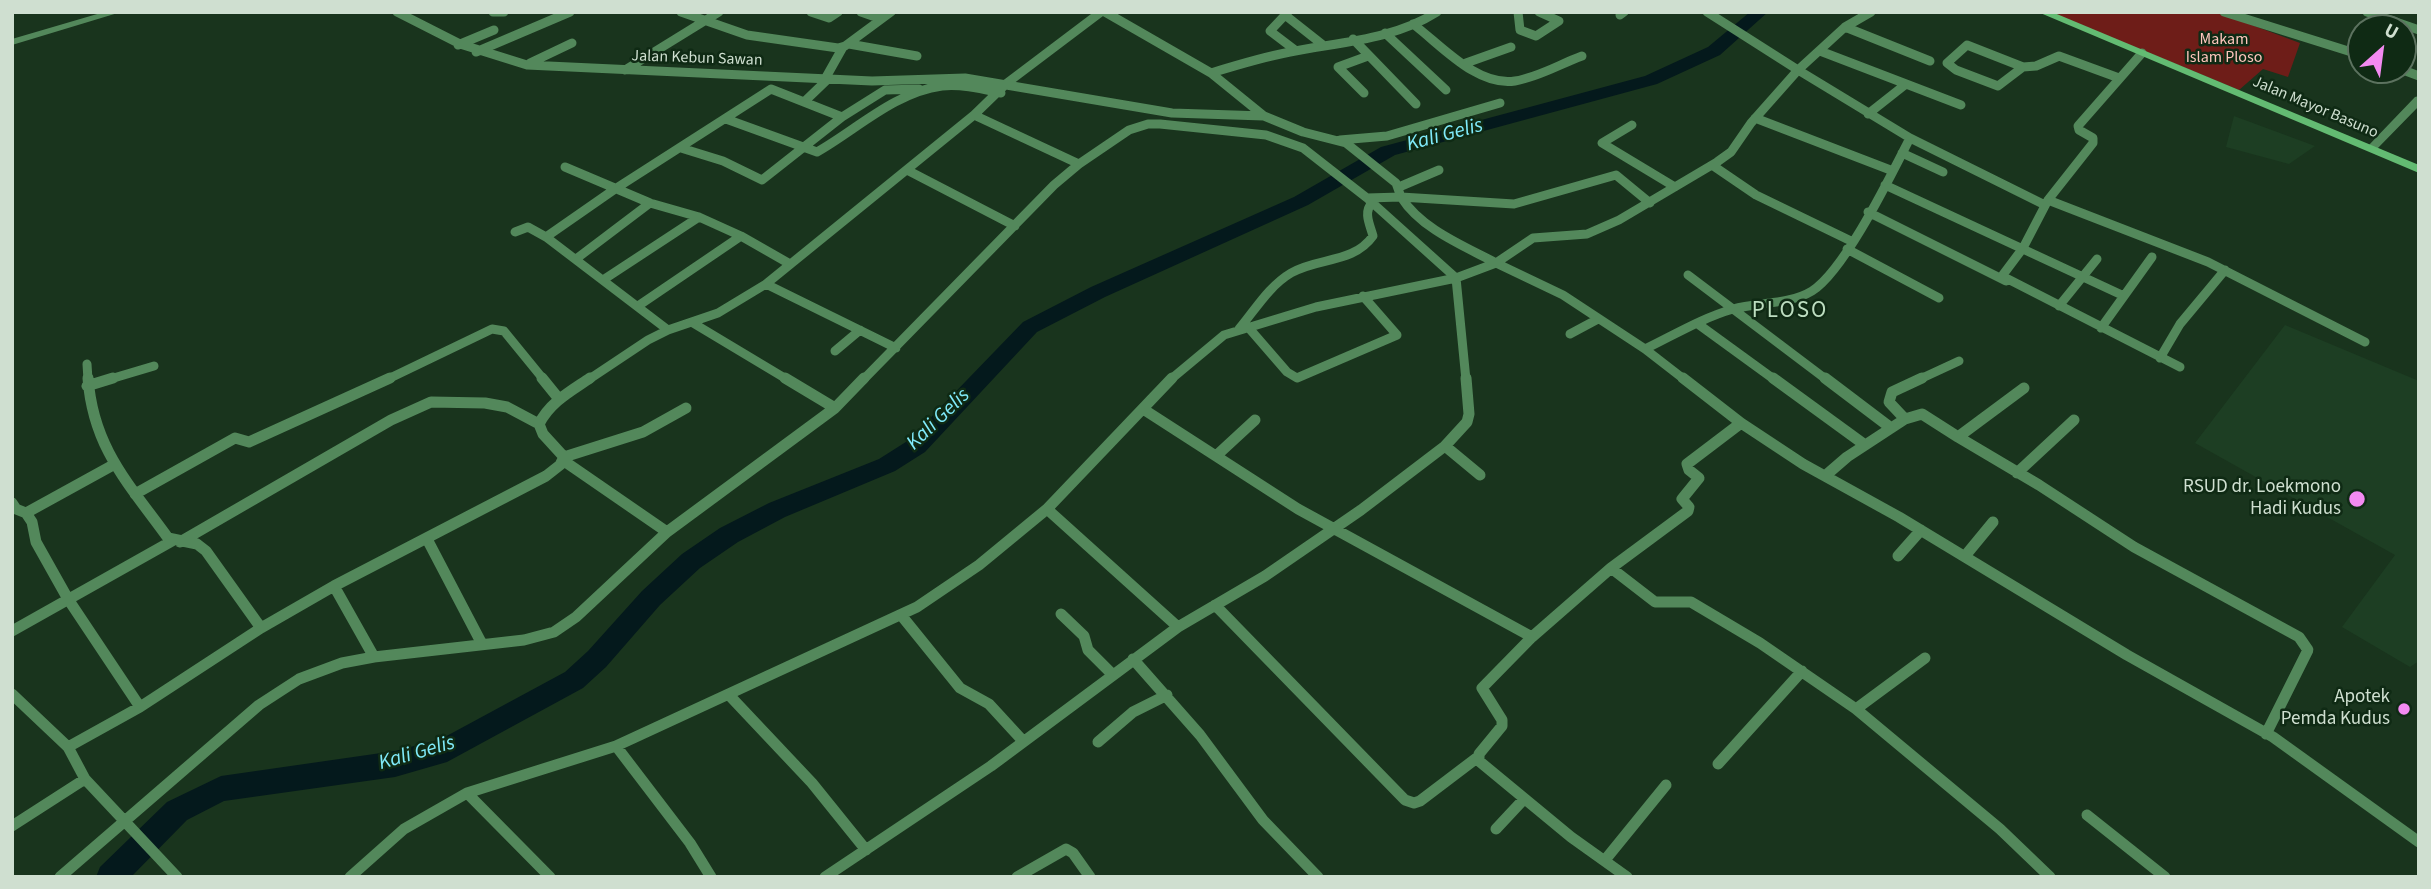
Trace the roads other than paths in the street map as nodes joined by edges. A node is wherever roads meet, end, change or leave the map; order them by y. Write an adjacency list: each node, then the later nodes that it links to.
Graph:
1 (116, 12): 32 (street)
2 (397, 12): 34 (street, Jalan Kebun Sawan)
3 (493, 12): 4 (street)
4 (504, 12)
5 (570, 12): 41 (street)
6 (681, 12): 24 (street)
7 (719, 12): 24 (street)
8 (811, 12): 9 (street)
9 (838, 12)
10 (861, 12): 23 (street)
11 (891, 12): 23 (street)
12 (1103, 12): 52 (street); 56 (street)
13 (1437, 12): 26 (street)
14 (1518, 12): 15 (street)
15 (1539, 12)
16 (1871, 12): 27 (street)
17 (2043, 12): 42 (main road, Jalan Mayor Basuno)
18 (2224, 12): 25 (street)
19 (2264, 12): 25 (street)
20 (2367, 12): 29 (street)
21 (1287, 13): 36 (street); 38 (street)
22 (1710, 14): 51 (street)
23 (881, 19): 35 (street)
24 (702, 21): 35 (street); 50 (street)
25 (2256, 23): 40 (street)
26 (1413, 24): 30 (street); 47 (street)
27 (1845, 27): 39 (street); 46 (street)
28 (494, 30): 34 (street)
29 (2419, 30)
30 (1385, 33): 31 (street); 58 (street)
31 (1353, 39): 36 (street); 44 (street)
32 (12, 42)
33 (572, 43): 48 (street)
34 (458, 45): 41 (street, Jalan Kebun Sawan)
35 (846, 45): 43 (street); 54 (street)
36 (1323, 45): 38 (street)
37 (1511, 47): 47 (street)
38 (1295, 50): 52 (street)
39 (1820, 51): 51 (street); 55 (street)
40 (2347, 51)
41 (476, 52): 48 (street, Jalan Kebun Sawan)
42 (2142, 53): 53 (street); 77 (main road, Jalan Mayor Basuno)
43 (917, 56)
44 (1368, 56): 59 (street); 63 (street)
45 (1582, 56): 47 (street)
46 (1930, 61)
47 (1466, 63)
48 (527, 65): 50 (street, Jalan Kebun Sawan)
49 (2023, 66): 49 (street); 53 (street)
50 (625, 70): 54 (street, Jalan Kebun Sawan)
51 (1798, 70): 65 (street); 69 (street)
52 (1211, 73): 67 (street)
53 (2119, 78): 96 (street)
54 (825, 82): 56 (street, Jalan Kebun Sawan); 61 (street)
55 (1906, 83): 64 (street); 65 (street)
56 (1004, 88): 57 (street); 66 (street); 67 (street)
57 (920, 89): 68 (street); 78 (street)
58 (1446, 90)
59 (1364, 93)
60 (2419, 99): 77 (street)
61 (804, 102): 68 (street); 70 (street)
62 (1500, 103): 74 (street)
63 (1416, 104)
64 (1961, 105)
65 (1868, 114): 73 (street)
66 (974, 115): 80 (street); 85 (street)
67 (1264, 116): 72 (street)
68 (842, 117): 78 (street)
69 (1755, 118): 81 (street); 87 (street)
70 (726, 119): 75 (street); 78 (street)
71 (1632, 125): 82 (street)
72 (1327, 136): 74 (street); 76 (street)
73 (1910, 138): 79 (street); 96 (street)
74 (1343, 141): 92 (street)
75 (681, 148): 78 (street); 91 (street)
76 (1303, 148): 80 (street); 95 (street)
77 (2372, 148): 84 (main road, Jalan Mayor Basuno)
78 (802, 149)
79 (1902, 153): 87 (street); 88 (street)
80 (1079, 164): 101 (street)
81 (1712, 165): 93 (street); 105 (street)
82 (1638, 166): 89 (street); 93 (street)
83 (565, 167): 91 (street)
84 (2419, 169)
85 (907, 170): 101 (street); 111 (street)
86 (1439, 170): 92 (street)
87 (1893, 171): 90 (street)
88 (1942, 172)
89 (1616, 175): 94 (street); 98 (street)
90 (1885, 185): 99 (street); 106 (street)
91 (619, 186): 97 (street); 104 (street)
92 (1399, 187): 94 (street)
93 (1675, 187): 98 (street)
94 (1401, 197): 95 (street); 110 (street)
95 (1368, 199): 115 (street); 127 (street)
96 (2046, 202): 106 (street); 112 (street)
97 (650, 203): 100 (street); 108 (street)
98 (1650, 203): 110 (street)
99 (1868, 212): 105 (street); 128 (street)
100 (699, 217): 103 (street); 116 (street)
101 (1015, 226): 133 (street)
102 (515, 232): 104 (street)
103 (741, 236): 111 (street); 121 (street)
104 (546, 237): 108 (street)
105 (1849, 245): 120 (street); 123 (street)
106 (2023, 248): 114 (street); 122 (street)
107 (2152, 257): 119 (street)
108 (576, 259): 116 (street)
109 (2097, 259): 114 (street)
110 (1496, 263): 115 (street); 124 (street)
111 (790, 264): 117 (street)
112 (2225, 270): 132 (street); 136 (street)
113 (1688, 275): 123 (street)
114 (2084, 276): 119 (street); 122 (street)
115 (1456, 278): 118 (street); 155 (street)
116 (603, 280): 121 (street)
117 (766, 284): 125 (street); 130 (street)
118 (1363, 296): 127 (street); 127 (street)
119 (2124, 296): 128 (street)
120 (1939, 298)
121 (638, 306): 129 (street)
122 (2059, 306): 128 (street)
123 (1732, 310): 126 (street); 152 (street)
124 (1598, 319): 131 (street); 134 (street)
125 (693, 323): 129 (street); 145 (street)
126 (1698, 324): 134 (street); 154 (street)
127 (1244, 328): 146 (street)
128 (2099, 329): 136 (street)
129 (668, 330): 143 (street)
130 (860, 330): 133 (street); 135 (street)
131 (1570, 334)
132 (2365, 342)
133 (896, 348): 145 (street)
134 (1645, 349): 150 (street)
135 (835, 351)
136 (2160, 358): 140 (street)
137 (1959, 361): 147 (street)
138 (87, 364): 141 (street)
139 (154, 366): 141 (street)
140 (2180, 367)
141 (87, 386): 158 (street)
142 (2024, 388): 153 (street)
143 (559, 399): 151 (street); 162 (street)
144 (686, 408): 157 (street)
145 (835, 408): 169 (street)
146 (1143, 409): 156 (street); 164 (street)
147 (1905, 419): 152 (street); 153 (street)
148 (1255, 420): 156 (street)
149 (2074, 420): 159 (street)
150 (1741, 423): 161 (street); 174 (street)
151 (539, 424): 157 (street); 171 (street)
152 (1891, 428): 154 (street)
153 (1958, 437): 159 (street)
154 (1865, 445): 161 (street)
155 (1450, 449): 160 (street); 167 (street)
156 (1216, 456): 167 (street)
157 (564, 459): 169 (street); 170 (street)
158 (115, 464): 162 (street); 165 (street)
159 (2017, 473): 195 (street)
160 (1480, 475)
161 (1825, 477): 168 (street)
162 (135, 494): 171 (street)
163 (12, 503): 165 (street)
164 (1047, 509): 179 (street); 180 (street)
165 (26, 513): 176 (street)
166 (1993, 523): 173 (street)
167 (1335, 528): 177 (street); 183 (street)
168 (1921, 530): 172 (street); 173 (street)
169 (667, 532): 184 (street)
170 (427, 539): 175 (street); 184 (street)
171 (176, 542): 176 (street); 181 (street)
172 (1898, 556)
173 (1965, 556): 195 (street)
174 (1611, 568): 183 (street); 188 (street)
175 (334, 586): 181 (street); 185 (street)
176 (68, 599): 182 (street); 193 (street)
177 (1215, 604): 180 (street); 200 (street)
178 (1061, 614): 189 (street)
179 (901, 615): 191 (street); 196 (street)
180 (1178, 627): 186 (street)
181 (261, 628): 193 (street)
182 (12, 631)
183 (1532, 637): 200 (street)
184 (482, 644): 185 (street)
185 (374, 657): 207 (street)
186 (1133, 659): 189 (street); 192 (street)
187 (1925, 659): 194 (street)
188 (1802, 671): 194 (street); 201 (street)
189 (1112, 674): 196 (street)
190 (12, 694): 199 (street)
191 (729, 695): 198 (street); 211 (street)
192 (1167, 695): 197 (street); 221 (street)
193 (140, 707): 199 (street)
194 (1856, 709): 223 (street)
195 (2266, 734): 210 (street)
196 (1023, 741): 211 (street)
197 (1098, 742)
198 (616, 746): 204 (street); 217 (street)
199 (68, 747): 202 (street)
200 (1478, 757): 205 (street)
201 (1718, 764)
202 (85, 779): 207 (street); 208 (street)
203 (1666, 785): 212 (street)
204 (467, 793): 215 (street); 216 (street)
205 (1524, 799): 209 (street); 212 (street)
206 (2087, 815): 224 (street)
207 (128, 825): 213 (street); 214 (street)
208 (12, 826)
209 (1496, 829)
210 (2419, 842)
211 (866, 850): 218 (street)
212 (1605, 860): 222 (street)
213 (60, 877)
214 (177, 877)
215 (350, 877)
216 (550, 877)
217 (711, 877)
218 (825, 877)
219 (1017, 877): 220 (street)
220 (1090, 877)
221 (1318, 877)
222 (1627, 877)
223 (2050, 877)
224 (2165, 877)

